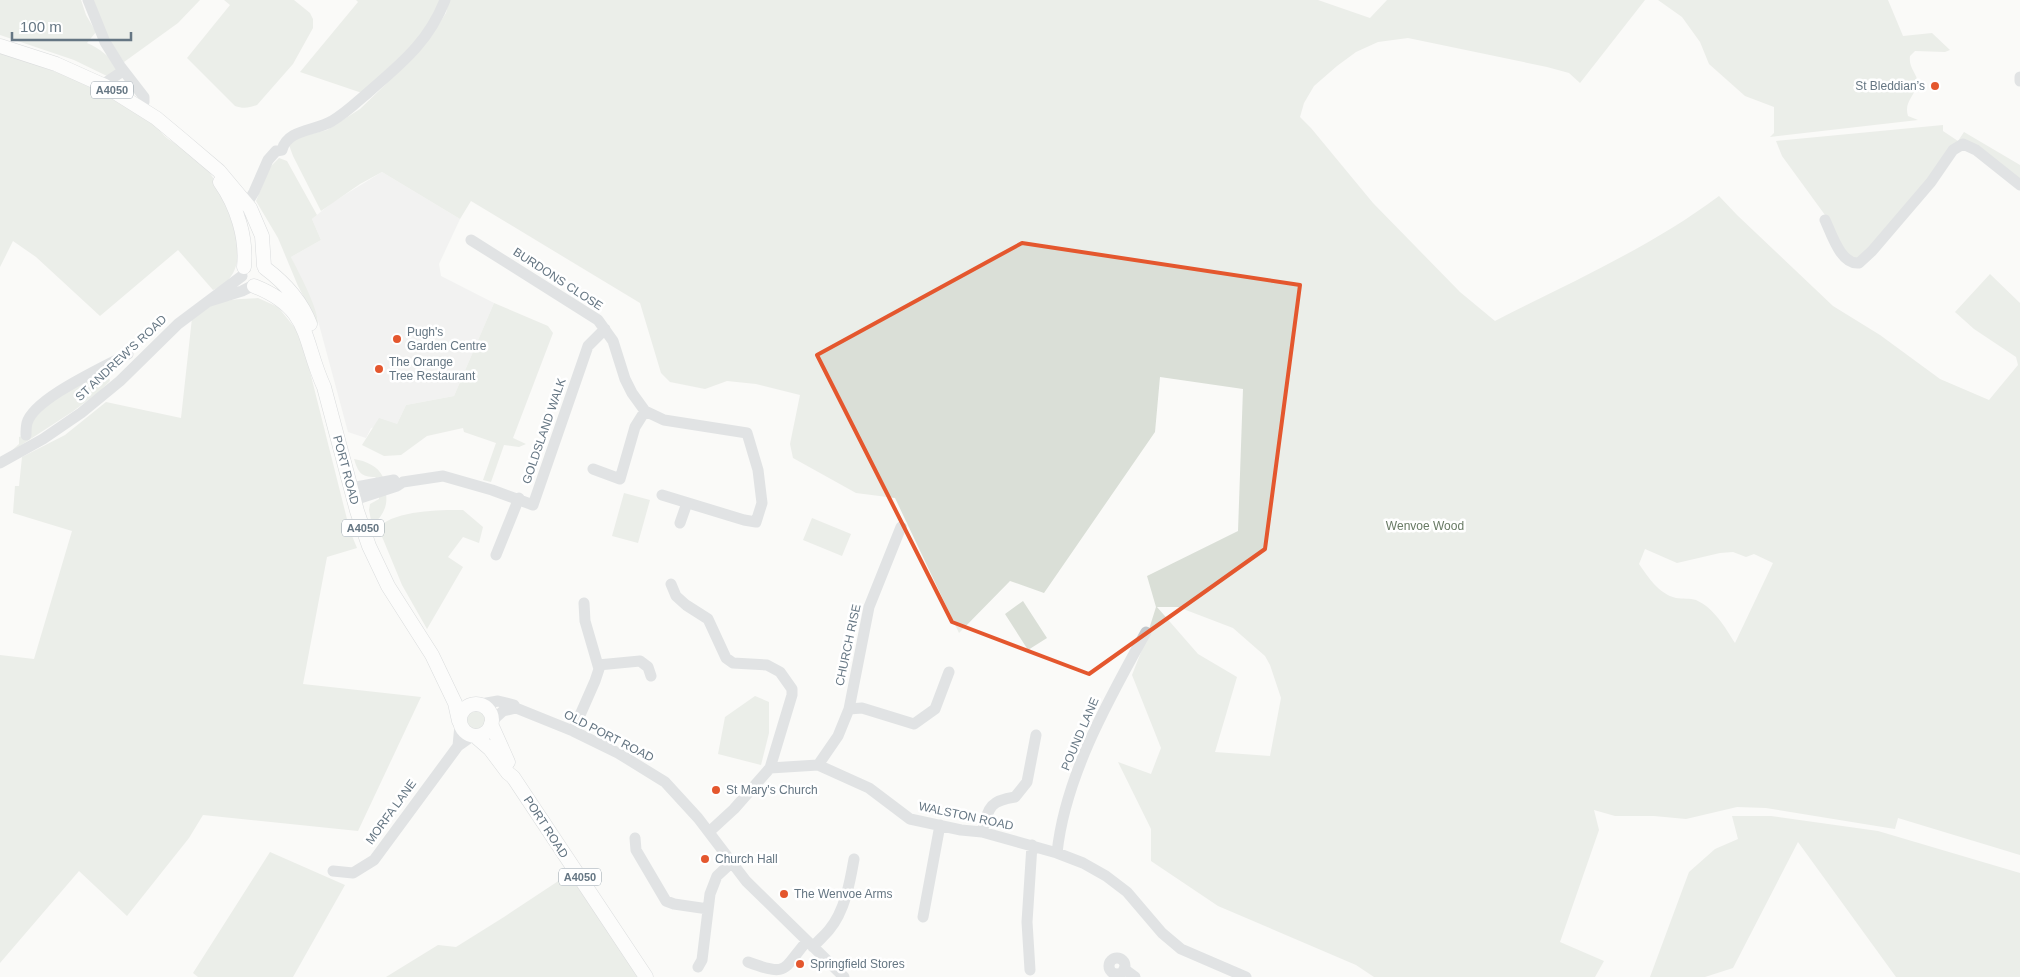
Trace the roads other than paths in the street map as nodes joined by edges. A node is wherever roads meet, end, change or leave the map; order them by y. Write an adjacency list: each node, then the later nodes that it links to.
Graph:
1 (88, 0): 4 (street)
2 (445, 0): 9 (street)
3 (0, 46): 5 (main road, A4050)
4 (123, 71): 5 (street); 6 (street)
5 (105, 86): 6 (main road, A4050)
6 (140, 108): 7 (main road, A4050)
7 (208, 163): 9 (main road, A4050); 11 (main road, A4050)
8 (2020, 185): 10 (street)
9 (247, 204): 11 (street); 13 (main road, A4050)
10 (1825, 220)
11 (242, 234): 14 (main road, A4050)
12 (471, 240): 15 (street, BURDONS CLOSE)
13 (265, 267): 14 (main road); 14 (main road); 19 (main road, PORT ROAD / A4050)
14 (248, 279): 18 (street, ST ANDREW'S ROAD); 19 (main road, PORT ROAD / A4050)
15 (605, 329): 20 (street, BURDONS CLOSE); 26 (street, GOLDSLAND WALK)
16 (128, 354): 17 (street)
17 (106, 367): 18 (street); 21 (street)
18 (120, 381): 22 (street, ST ANDREW'S ROAD)
19 (324, 387): 24 (main road, PORT ROAD / A4050)
20 (645, 411): 23 (street); 27 (street)
21 (26, 435)
22 (0, 463)
23 (592, 469)
24 (353, 494): 26 (street, GOLDSLAND WALK); 34 (main road, PORT ROAD / A4050)
25 (662, 495): 27 (street)
26 (518, 498): 30 (street)
27 (687, 503): 28 (street)
28 (680, 523)
29 (901, 527): 40 (street, CHURCH RISE)
30 (496, 555)
31 (671, 584): 48 (street)
32 (584, 603): 35 (street)
33 (1146, 632): 55 (street, POUND LANE)
34 (432, 656): 38 (main road, PORT ROAD / A4050); 41 (main road, PORT ROAD / A4050)
35 (598, 665): 37 (street); 43 (street)
36 (949, 672): 40 (street)
37 (651, 676)
38 (478, 704): 39 (street, OLD PORT ROAD); 41 (main road); 42 (main road, PORT ROAD / A4050)
39 (516, 708): 42 (street); 43 (street, OLD PORT ROAD)
40 (849, 709): 47 (street, CHURCH RISE)
41 (460, 723): 45 (main road, PORT ROAD / A4050); 46 (street)
42 (492, 723): 45 (main road); 49 (main road, PORT ROAD / A4050)
43 (573, 731): 51 (street, OLD PORT ROAD)
44 (1036, 735): 52 (street)
45 (473, 736): 46 (street, MORFA LANE); 49 (main road, PORT ROAD / A4050)
46 (458, 746): 58 (street, MORFA LANE)
47 (818, 766): 48 (street, WALSTON ROAD); 50 (street, WALSTON ROAD)
48 (770, 768): 51 (street)
49 (513, 777): 66 (main road, PORT ROAD / A4050)
50 (940, 825): 52 (street, WALSTON ROAD); 60 (street)
51 (709, 832): 57 (street, OLD PORT ROAD)
52 (982, 832): 54 (street, WALSTON ROAD)
53 (635, 838): 59 (street)
54 (1032, 846): 55 (street, WALSTON ROAD); 65 (street)
55 (1057, 853): 69 (street, WALSTON ROAD)
56 (854, 859): 61 (street)
57 (731, 863): 59 (street); 61 (street, OLD PORT ROAD)
58 (333, 871)
59 (708, 909): 63 (street)
60 (923, 917)
61 (810, 944): 62 (street); 67 (street, OLD PORT ROAD)
62 (748, 962)
63 (698, 966)
64 (1124, 969): 68 (street)
65 (1030, 970)
66 (646, 977)
67 (844, 977)
68 (1134, 977)
69 (1244, 977)

